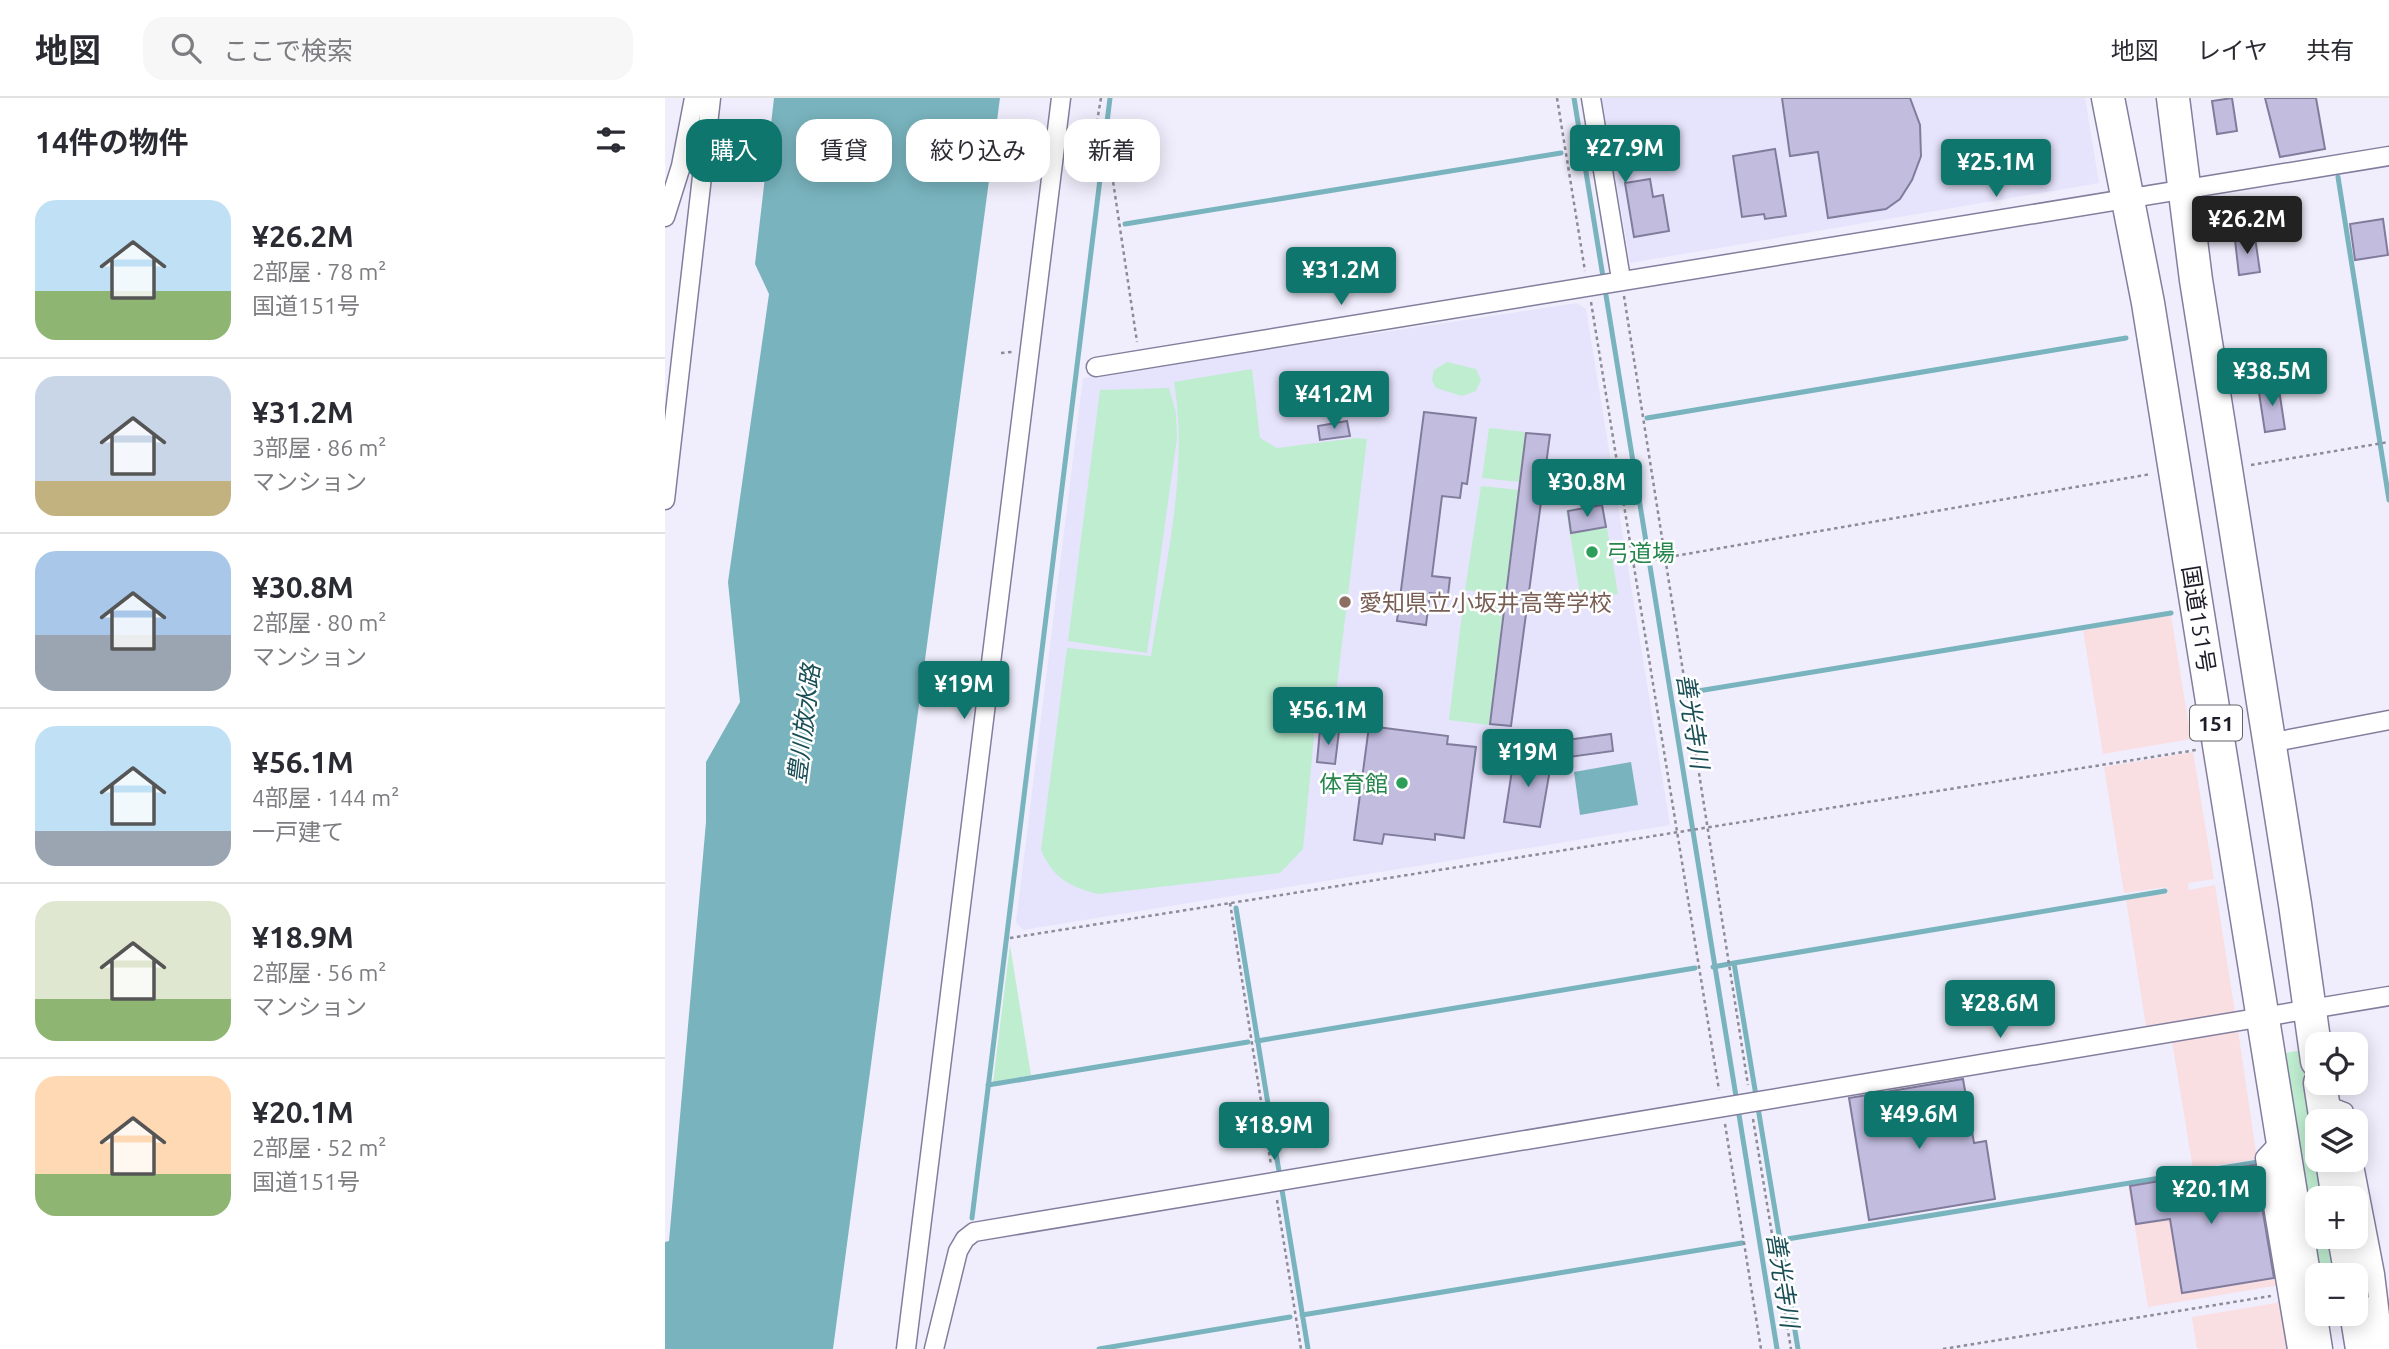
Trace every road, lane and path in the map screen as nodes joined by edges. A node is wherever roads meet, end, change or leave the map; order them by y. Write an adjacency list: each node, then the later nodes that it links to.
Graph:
1 (694, 98): 12 (street)
2 (711, 98): 20 (street)
3 (1061, 98): 42 (street)
4 (1101, 98): 15 (path)
5 (1557, 98): 14 (path)
6 (1591, 98): 13 (street)
7 (2108, 98): 11 (highway, 国道151号 / 151)
8 (2173, 98): 10 (highway, 151)
9 (2389, 156): 10 (street)
10 (2186, 189): 11 (street); 18 (highway, 151)
11 (2125, 198): 13 (street); 19 (highway, 国道151号 / 151)
12 (665, 217)
13 (1616, 280): 14 (street); 21 (path)
14 (1590, 285): 15 (street); 22 (path)
15 (1139, 360): 16 (street)
16 (1095, 367)
17 (2389, 442): 18 (path)
18 (2225, 469): 24 (highway, 151)
19 (2175, 470): 21 (path); 25 (highway, 国道151号 / 151)
20 (665, 500)
21 (1664, 556): 22 (path); 26 (path)
22 (1634, 563): 27 (path)
23 (2389, 720): 24 (street)
24 (2269, 743): 31 (highway, 151)
25 (2220, 746): 26 (path); 32 (highway, 国道151号 / 151)
26 (1706, 827): 27 (path); 34 (path)
27 (1677, 832): 28 (path); 34 (path)
28 (1230, 902): 29 (path); 37 (path)
29 (1010, 938)
30 (2389, 996): 31 (street)
31 (2310, 1009): 32 (street); 33 (highway, 151)
32 (2263, 1017): 34 (street); 35 (highway, 国道151号 / 151)
33 (2313, 1032)
34 (1736, 1103): 37 (street); 45 (path); 46 (path)
35 (2282, 1140): 40 (street); 49 (highway, 国道151号 / 151)
36 (2355, 1172): 39 (street)
37 (1273, 1181): 43 (street); 44 (path)
38 (2353, 1249): 39 (highway)
39 (2371, 1274): 51 (street)
40 (2288, 1293): 47 (path); 48 (street)
41 (2359, 1326): 50 (highway)
42 (907, 1349)
43 (934, 1349)
44 (1301, 1349)
45 (1761, 1349)
46 (1791, 1349)
47 (1943, 1349)
48 (2297, 1349)
49 (2316, 1349)
50 (2363, 1349)
51 (2384, 1349)

